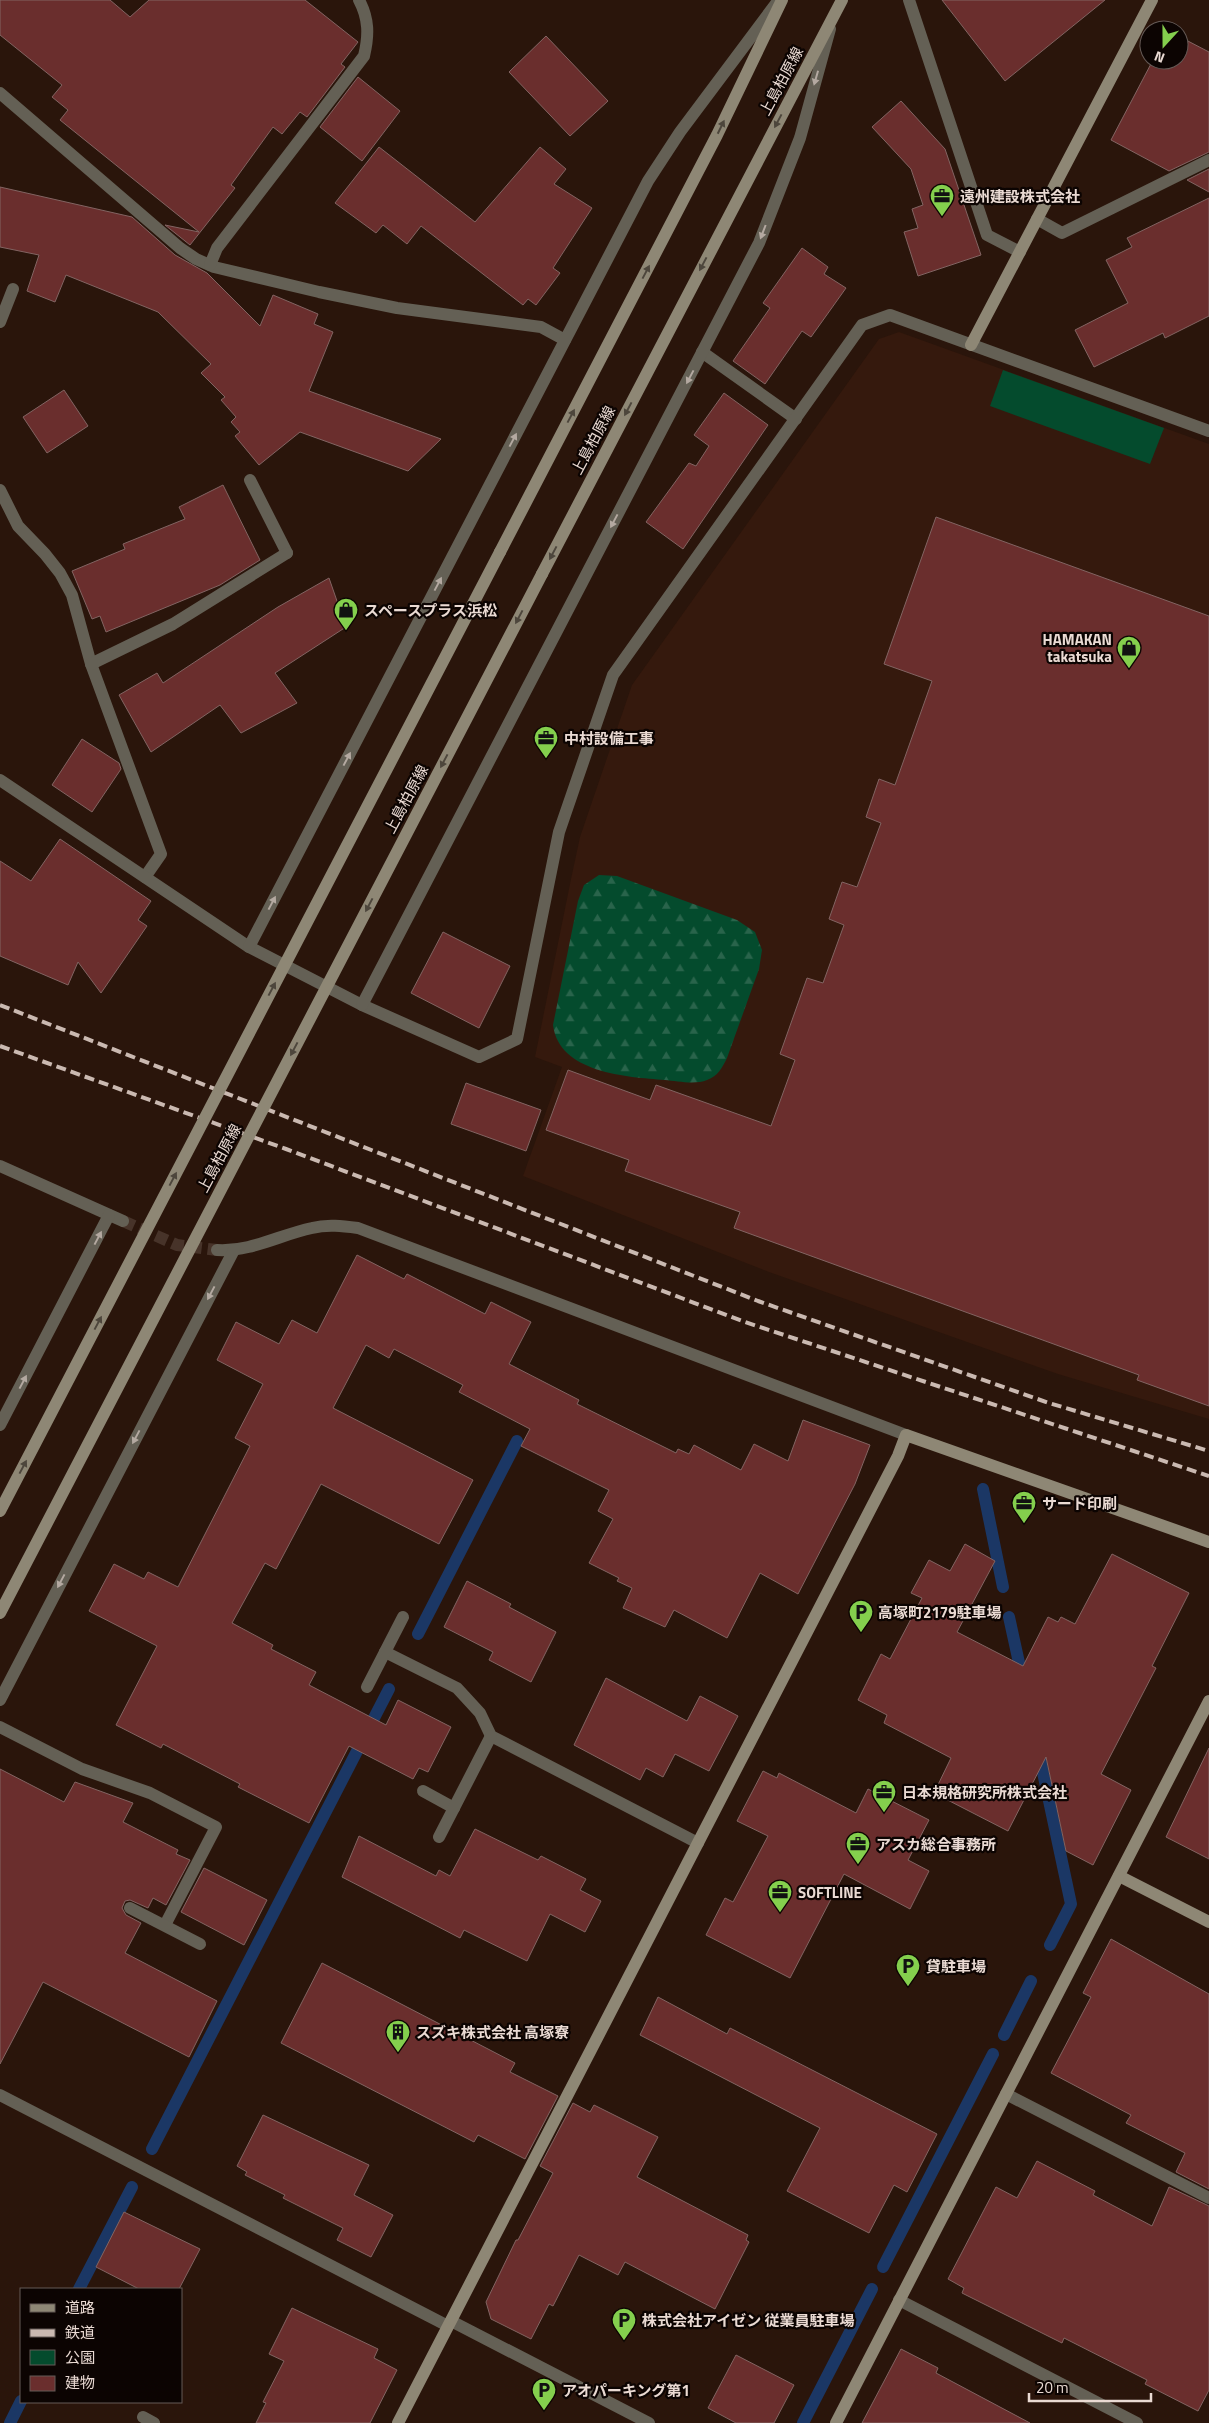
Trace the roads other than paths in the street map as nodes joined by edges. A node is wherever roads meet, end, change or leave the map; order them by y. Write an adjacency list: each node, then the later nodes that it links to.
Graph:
1 (359, 0): 11 (street)
2 (780, 0): 14 (street); 33 (street, 上島柏原線, one-way to 2, bridge)
3 (842, 0): 6 (street, 上島柏原線)
4 (908, 0): 10 (street)
5 (1152, 0): 9 (street)
6 (834, 15): 16 (street, one-way to 16); 35 (street, 上島柏原線, one-way to 35, bridge)
7 (0, 93): 11 (street)
8 (1209, 160): 9 (street)
9 (1037, 219): 10 (street)
10 (1020, 252): 15 (street)
11 (210, 265): 14 (street)
12 (13, 290): 13 (street)
13 (0, 322)
14 (565, 340): 24 (street, one-way to 14)
15 (971, 345): 17 (street); 18 (street)
16 (702, 352): 17 (street); 25 (street, one-way to 25)
17 (796, 419): 25 (street)
18 (1209, 431)
19 (250, 480): 21 (street)
20 (0, 490): 21 (street)
21 (91, 664): 23 (street)
22 (0, 780): 23 (street)
23 (145, 877): 24 (street)
24 (249, 946): 25 (street)
25 (362, 1005)
26 (0, 1166): 27 (street)
27 (110, 1215): 28 (street); 31 (street, one-way to 27)
28 (123, 1221)
29 (217, 1250): 30 (street)
30 (234, 1250): 32 (street); 39 (street, one-way to 39)
31 (0, 1425)
32 (906, 1435): 34 (street); 46 (street)
33 (0, 1511)
34 (1209, 1542)
35 (0, 1613)
36 (403, 1617): 37 (street)
37 (385, 1652): 38 (street); 42 (street)
38 (367, 1687)
39 (0, 1700)
40 (1209, 1700): 47 (street)
41 (0, 1727): 50 (street)
42 (491, 1736): 44 (street); 46 (street)
43 (423, 1791): 44 (street)
44 (454, 1808): 45 (street)
45 (438, 1837)
46 (698, 1843): 56 (street)
47 (1119, 1876): 49 (street); 52 (street)
48 (130, 1908): 50 (street)
49 (1209, 1922)
50 (165, 1926): 51 (street)
51 (200, 1944)
52 (1006, 2094): 54 (street); 55 (street)
53 (0, 2095): 56 (street)
54 (1209, 2198)
55 (899, 2300): 59 (street); 60 (street)
56 (449, 2324): 57 (street); 58 (street)
57 (398, 2423)
58 (649, 2423)
59 (836, 2423)
60 (1137, 2423)

